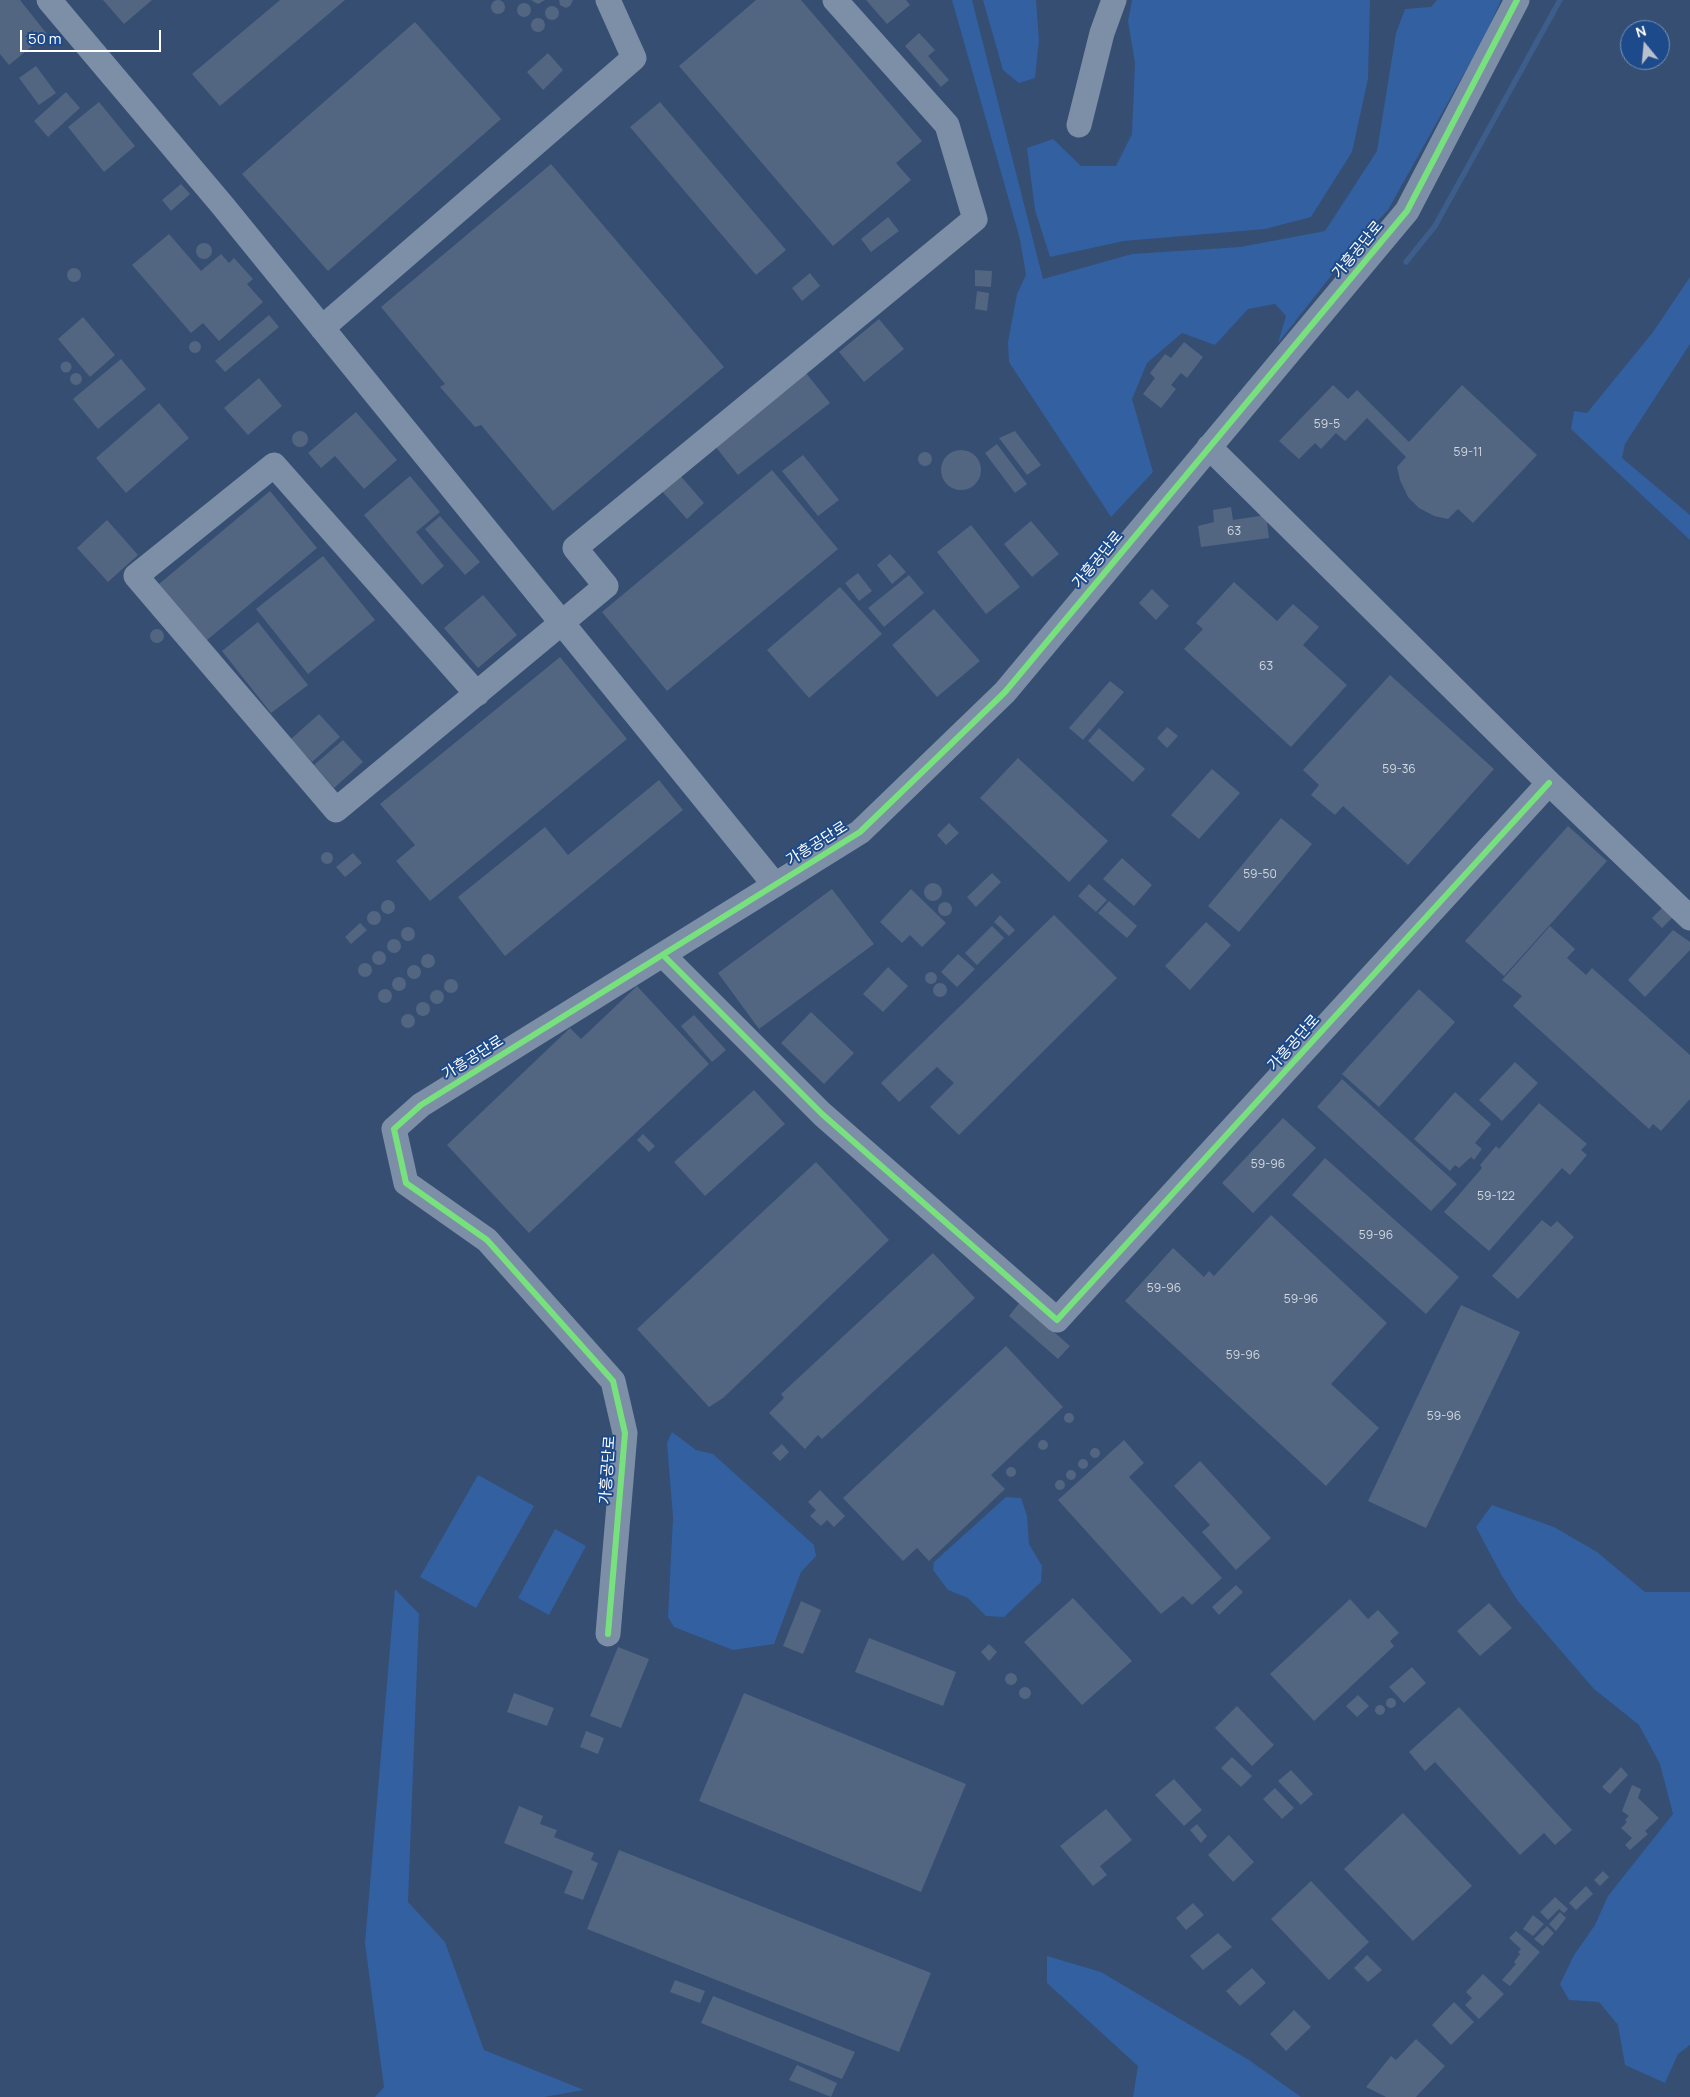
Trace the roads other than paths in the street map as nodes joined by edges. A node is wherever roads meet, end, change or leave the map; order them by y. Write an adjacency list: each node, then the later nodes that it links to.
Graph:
1 (49, 0): 7 (street)
2 (608, 0): 7 (street)
3 (835, 0): 9 (street)
4 (1114, 0): 6 (street)
5 (1517, 0): 8 (street, 가흥공단로)
6 (1079, 125)
7 (322, 328): 9 (street)
8 (1209, 448): 11 (street); 12 (street, 가흥공단로)
9 (562, 623): 10 (street); 12 (street)
10 (477, 694): 10 (street)
11 (1549, 784): 13 (street); 14 (street, 가흥공단로)
12 (775, 885): 14 (street, 가흥공단로)
13 (1690, 918)
14 (663, 954): 15 (street, 가흥공단로)
15 (608, 1634)

